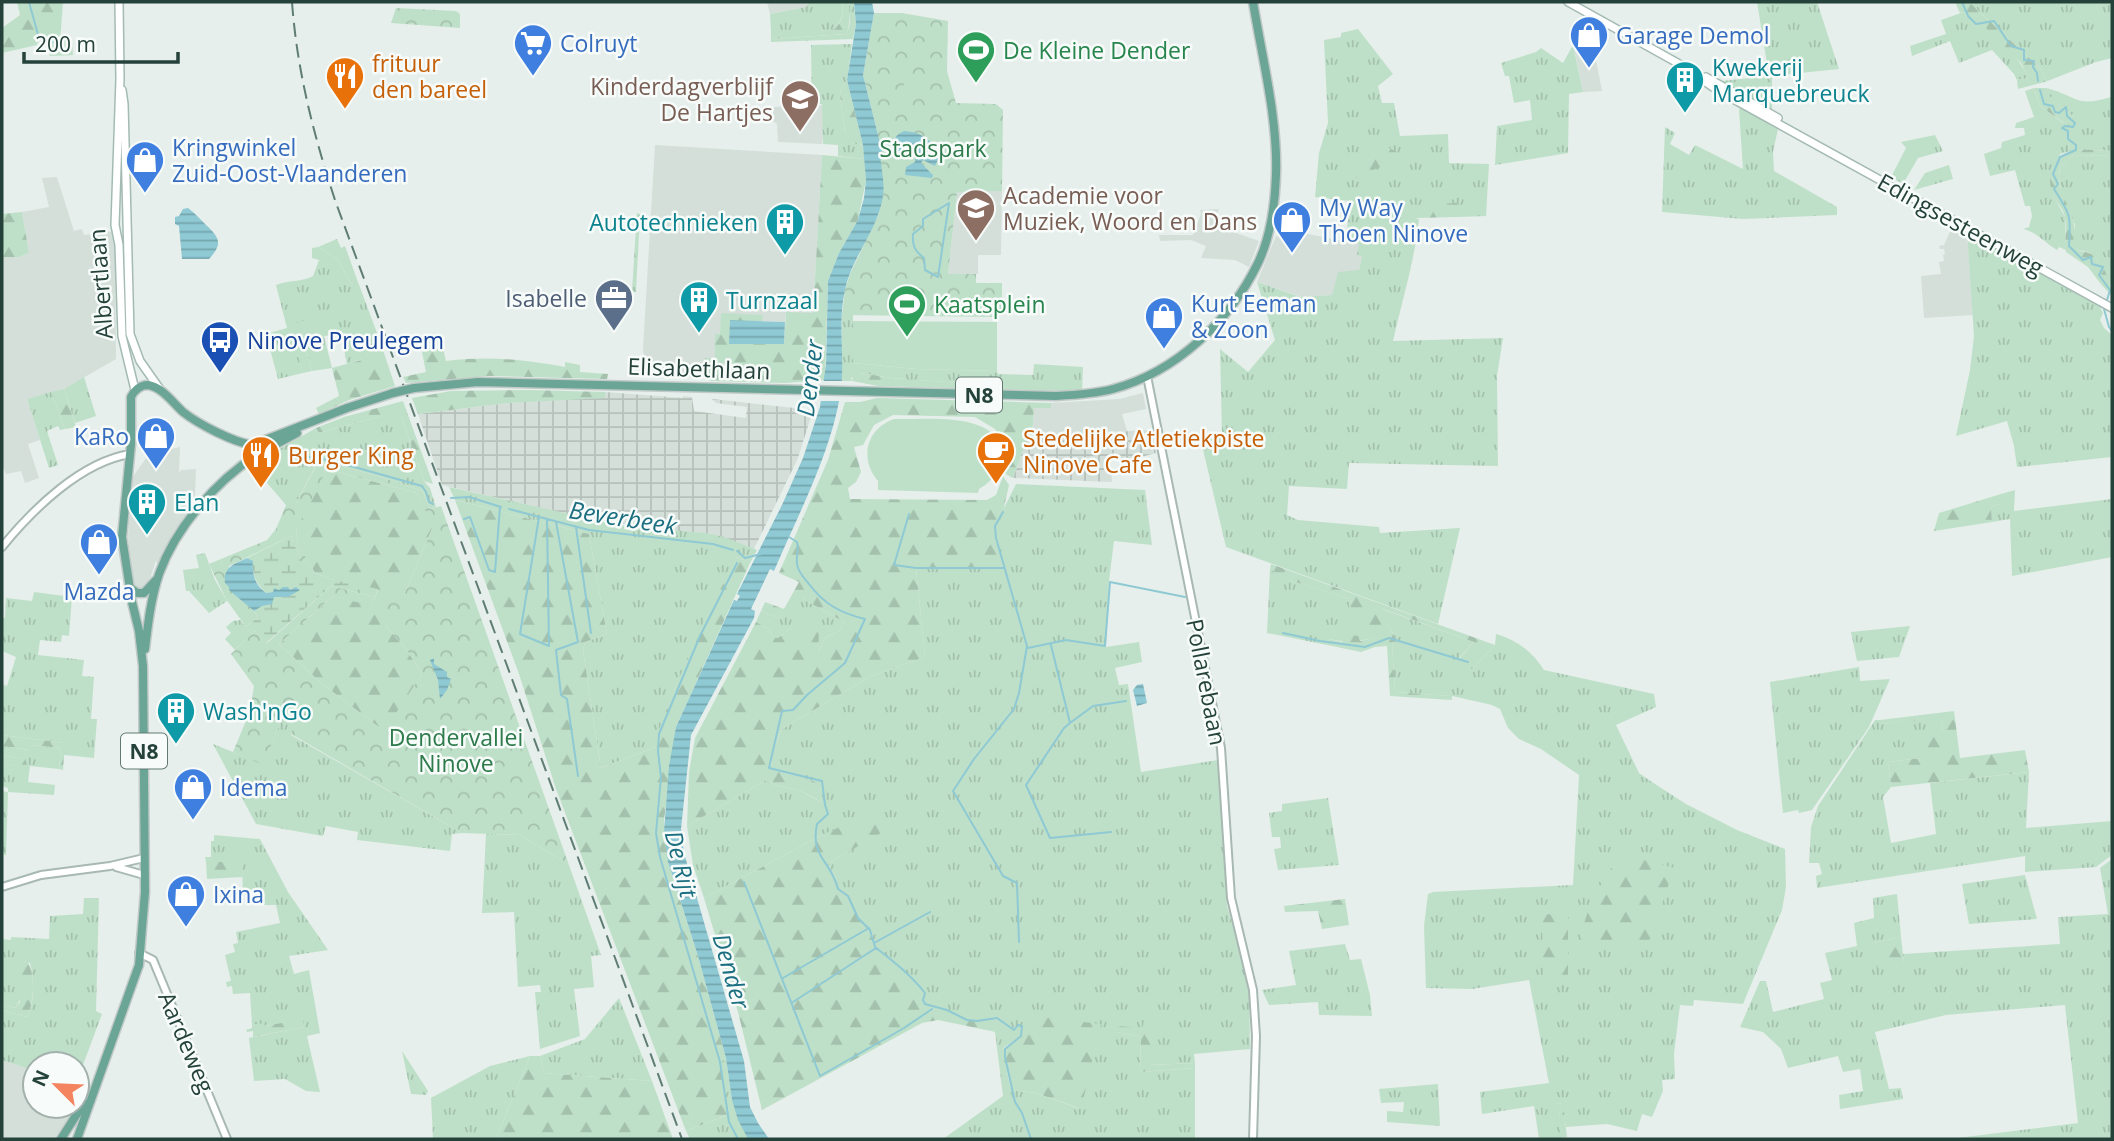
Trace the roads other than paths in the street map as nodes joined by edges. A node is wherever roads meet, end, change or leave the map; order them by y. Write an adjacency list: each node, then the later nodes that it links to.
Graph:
1 (119, 2): 4 (main road, Albertlaan)
2 (1253, 2): 8 (main road, N8)
3 (1569, 2): 7 (main road, Edingsesteenweg)
4 (120, 79): 5 (main road, Albertlaan); 6 (main road, Albertlaan)
5 (114, 215): 6 (main road, Albertlaan); 9 (main road, Albertlaan)
6 (127, 218): 10 (main road, Albertlaan)
7 (2112, 308)
8 (1147, 376): 11 (main road, Elisabethlaan / N8, bridge); 27 (street, Pollarebaan)
9 (135, 390): 10 (main road); 13 (main road, Albertlaan / N8)
10 (162, 391): 12 (main road, Albertlaan)
11 (321, 420): 12 (main road, N8); 14 (main road, N8)
12 (244, 444): 14 (main road)
13 (130, 454): 15 (street); 17 (main road, N8)
14 (243, 466): 16 (main road, N8)
15 (2, 547)
16 (159, 575): 17 (main road); 18 (main road, N8)
17 (129, 587): 18 (main road, N8)
18 (143, 666): 19 (main road, N8)
19 (144, 858): 20 (street); 21 (main road, N8)
20 (110, 866): 21 (street); 22 (street)
21 (144, 875): 23 (main road, N8)
22 (2, 887)
23 (139, 953): 24 (main road, N8); 25 (main road, N8); 26 (street, Aardeweg)
24 (63, 1138)
25 (77, 1139)
26 (226, 1139)
27 (1254, 1139)

